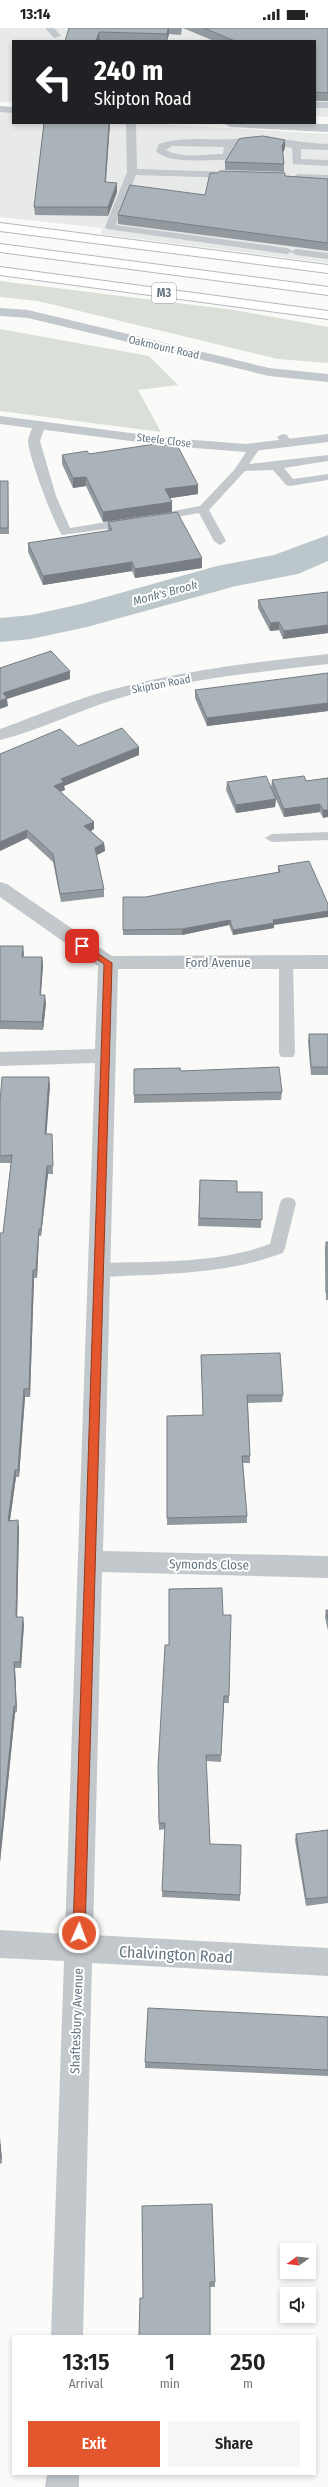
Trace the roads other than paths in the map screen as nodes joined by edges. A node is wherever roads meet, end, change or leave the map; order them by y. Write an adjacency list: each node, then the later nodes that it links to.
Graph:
1 (49, 28): 2 (lane)
2 (57, 36)
3 (316, 105): 4 (lane)
4 (328, 105)
5 (0, 109): 6 (street)
6 (12, 110)
7 (131, 124): 15 (lane)
8 (250, 124): 9 (street)
9 (328, 128)
10 (229, 144): 10 (lane); 11 (lane)
11 (297, 146): 12 (lane); 13 (lane)
12 (328, 147)
13 (316, 163): 14 (lane); 18 (lane)
14 (328, 163)
15 (132, 172): 16 (lane); 22 (lane)
16 (239, 176)
17 (285, 177): 18 (lane)
18 (316, 178): 19 (lane)
19 (328, 178)
20 (0, 227): 23 (highway)
21 (0, 248): 25 (highway, M3)
22 (328, 256)
23 (328, 269)
24 (0, 271): 27 (highway, M3)
25 (328, 291)
26 (0, 312): 28 (street, Oakmount Road)
27 (328, 315)
28 (328, 378)
29 (0, 420): 30 (street, Steele Close)
30 (40, 424): 32 (street, Steele Close); 37 (lane)
31 (328, 438): 32 (street, Steele Close)
32 (254, 448): 35 (lane)
33 (328, 458): 34 (lane)
34 (276, 466): 35 (lane); 36 (lane)
35 (241, 468): 37 (lane)
36 (328, 477)
37 (203, 509): 38 (lane)
38 (220, 541)
39 (328, 659): 40 (street, Skipton Road)
40 (0, 735)
41 (328, 836): 42 (lane)
42 (272, 838)
43 (0, 888): 46 (street)
44 (286, 962): 45 (street, Ford Avenue); 46 (street, Ford Avenue); 47 (lane)
45 (328, 962)
46 (108, 963): 48 (street, Shaftesbury Avenue)
47 (287, 1053)
48 (106, 1056): 49 (street); 51 (street, Shaftesbury Avenue)
49 (0, 1059)
50 (288, 1203): 51 (lane)
51 (98, 1270): 52 (street, Shaftesbury Avenue)
52 (90, 1561): 53 (street, Symonds Close); 55 (street, Shaftesbury Avenue)
53 (328, 1567)
54 (0, 1944): 55 (street, Chalvington Road)
55 (78, 1948): 56 (street, Chalvington Road); 57 (street, Shaftesbury Avenue)
56 (328, 1962)
57 (67, 2335)
58 (63, 2475): 59 (street)
59 (62, 2487)

